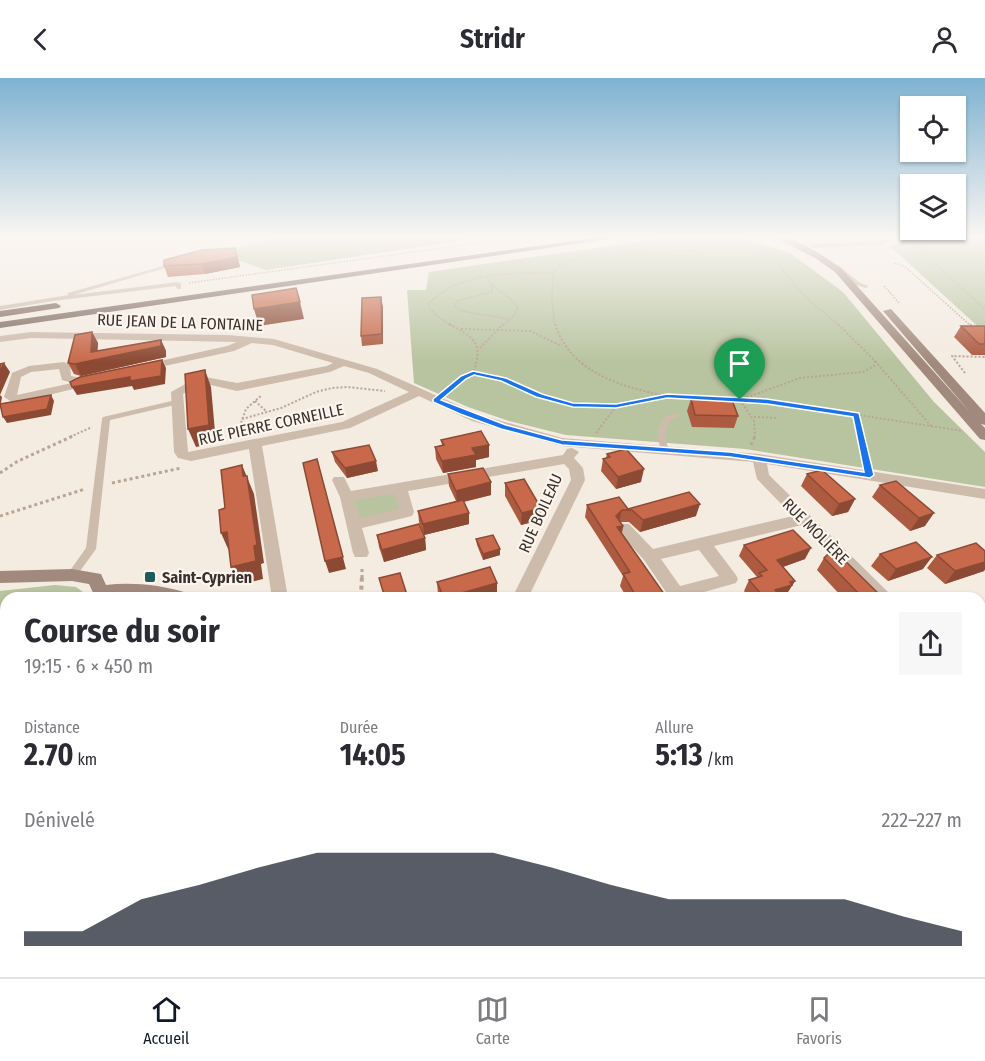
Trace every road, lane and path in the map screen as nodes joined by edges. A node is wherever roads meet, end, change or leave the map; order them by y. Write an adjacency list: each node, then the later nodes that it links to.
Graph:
1 (127, 278): 17 (lane)
2 (235, 278): 13 (path)
3 (331, 278): 22 (main road)
4 (482, 278): 23 (path)
5 (488, 278): 14 (path)
6 (553, 278): 28 (path)
7 (789, 278): 32 (path)
8 (845, 278): 59 (street)
9 (852, 278): 15 (lane)
10 (858, 278): 15 (street)
11 (917, 278): 25 (path)
12 (950, 278): 19 (path)
13 (179, 286): 16 (main road); 17 (lane); 20 (main road)
14 (492, 286): 21 (path); 21 (path)
15 (866, 286): 56 (street)
16 (191, 287)
17 (53, 299): 18 (lane)
18 (0, 308)
19 (985, 309)
20 (0, 314)
21 (508, 318): 24 (path)
22 (0, 325)
23 (460, 329): 24 (path); 29 (path)
24 (500, 330): 28 (path); 29 (path)
25 (976, 330)
26 (0, 339): 27 (street, RUE JEAN DE LA FONTAINE)
27 (253, 339): 30 (street); 33 (street, RUE JEAN DE LA FONTAINE)
28 (563, 347): 43 (path)
29 (480, 348): 35 (path)
30 (198, 356): 34 (street); 38 (street)
31 (985, 357): 36 (path)
32 (875, 361): 45 (path); 57 (path)
33 (344, 362): 39 (street); 41 (street, RUE JEAN DE LA FONTAINE)
34 (132, 370)
35 (473, 373): 44 (path); 48 (path)
36 (964, 373)
37 (99, 378): 40 (street)
38 (200, 379): 39 (street); 47 (street)
39 (268, 381): 46 (path)
40 (78, 382): 40 (street)
41 (400, 384): 42 (street, RUE JEAN DE LA FONTAINE); 49 (path)
42 (418, 392): 44 (street, RUE JEAN DE LA FONTAINE); 60 (street, RUE PIERRE CORNEILLE)
43 (667, 396): 45 (path); 48 (path)
44 (436, 400): 61 (street, RUE JEAN DE LA FONTAINE)
45 (740, 400): 50 (path); 52 (path)
46 (255, 401): 49 (path); 55 (path)
47 (176, 402): 53 (lane); 62 (street, RUE PIERRE CORNEILLE)
48 (616, 406): 61 (path)
49 (267, 412): 55 (path)
50 (856, 415): 57 (path); 68 (path)
51 (676, 416): 63 (lane)
52 (754, 417): 54 (path); 64 (path)
53 (106, 418): 67 (path); 70 (lane)
54 (778, 418)
55 (242, 419): 62 (path)
56 (985, 421)
57 (932, 427): 58 (path)
58 (967, 431)
59 (985, 436)
60 (255, 445): 62 (street, RUE PIERRE CORNEILLE); 86 (street)
61 (583, 445): 63 (street, RUE JEAN DE LA FONTAINE); 65 (street, RUE BOILEAU)
62 (229, 450)
63 (664, 450): 64 (street, RUE JEAN DE LA FONTAINE)
64 (752, 457): 68 (street, RUE JEAN DE LA FONTAINE); 75 (street, RUE MOLIÈRE)
65 (567, 459): 71 (street); 88 (street, RUE BOILEAU)
66 (187, 467): 70 (path)
67 (0, 473)
68 (870, 475): 72 (street, RUE JEAN DE LA FONTAINE)
69 (339, 480): 73 (street)
70 (98, 486): 74 (path); 81 (lane)
71 (400, 489): 73 (street); 76 (street)
72 (985, 494)
73 (347, 497): 76 (street)
74 (0, 516)
75 (805, 519): 78 (street); 91 (street, RUE MOLIÈRE)
76 (355, 524): 79 (street)
77 (624, 528): 80 (street)
78 (703, 543): 80 (street); 90 (street)
79 (361, 553): 87 (path)
80 (650, 556): 89 (street)
81 (72, 575): 82 (street); 83 (street)
82 (0, 577)
83 (97, 592)
84 (109, 592): 85 (street)
85 (154, 592)
86 (279, 592)
87 (361, 592)
88 (523, 592)
89 (674, 592)
90 (689, 592)
91 (877, 592)

